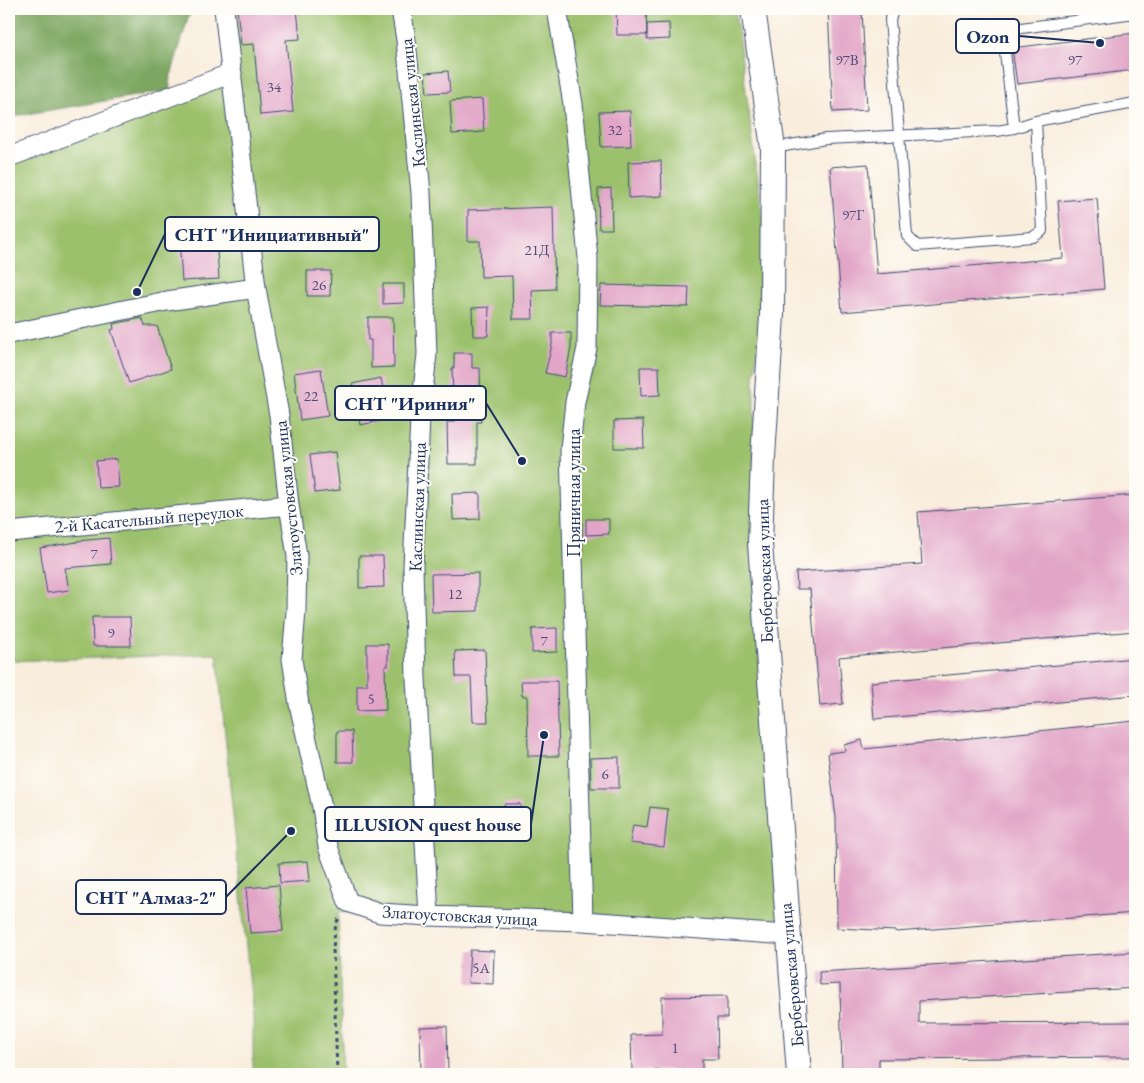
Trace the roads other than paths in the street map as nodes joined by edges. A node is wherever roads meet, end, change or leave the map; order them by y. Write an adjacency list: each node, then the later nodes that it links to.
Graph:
1 (224, 9): 7 (street, Златоустовская улица)
2 (401, 9): 18 (street, Каслинская улица)
3 (557, 9): 19 (street, Пряничная улица)
4 (753, 9): 12 (street, Берберовская улица)
5 (894, 9): 11 (lane)
6 (1135, 9): 10 (lane)
7 (232, 73): 13 (street); 14 (street, Златоустовская улица)
8 (1135, 104): 9 (lane)
9 (1036, 121): 10 (lane); 11 (lane)
10 (1014, 128): 11 (lane)
11 (900, 136): 12 (lane)
12 (773, 148): 20 (street, Берберовская улица)
13 (9, 157)
14 (256, 288): 15 (street); 16 (street, Златоустовская улица)
15 (9, 334)
16 (289, 505): 17 (street, 2-й Касательный переулок); 18 (street, Златоустовская улица)
17 (9, 532)
18 (429, 916): 19 (street, Златоустовская улица)
19 (583, 921): 20 (street, Златоустовская улица)
20 (788, 935): 21 (street, Берберовская улица)
21 (799, 1074)

